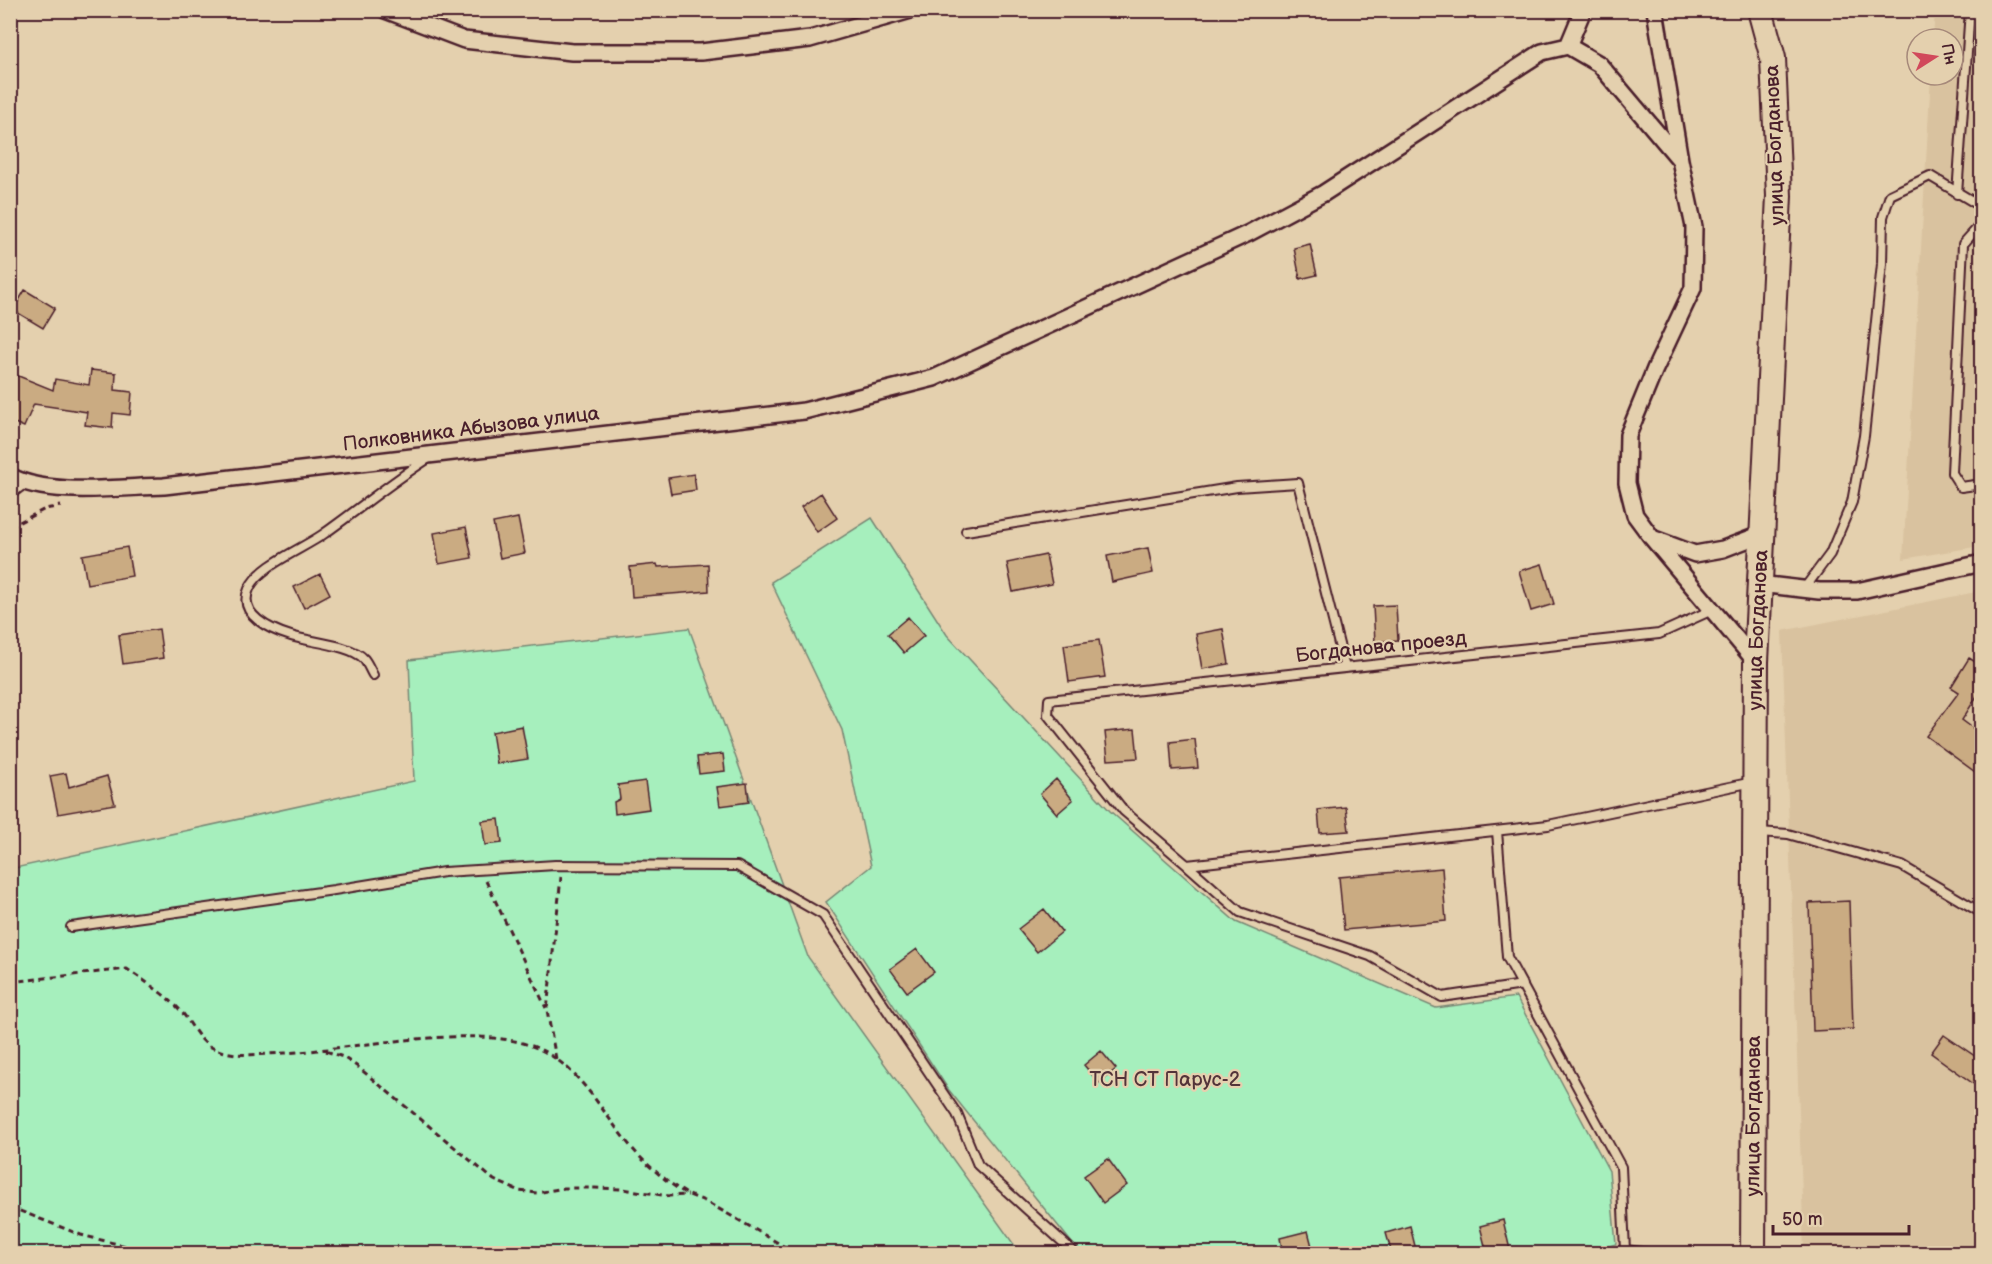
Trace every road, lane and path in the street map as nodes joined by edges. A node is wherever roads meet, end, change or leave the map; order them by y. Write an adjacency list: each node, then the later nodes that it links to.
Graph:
1 (385, 10): 2 (street)
2 (911, 10)
3 (1583, 10): 7 (street)
4 (1655, 10): 8 (street)
5 (1760, 10): 18 (main road, улица Богданова)
6 (1970, 10): 9 (lane)
7 (1568, 46): 8 (street); 12 (street, Полковника Абызова улица)
8 (1680, 160): 19 (street)
9 (1957, 194): 10 (lane); 22 (lane)
10 (1982, 207)
11 (1982, 223): 15 (lane)
12 (435, 454): 14 (street, Полковника Абызова улица); 26 (lane)
13 (10, 476): 14 (street, Полковника Абызова улица)
14 (24, 484): 16 (lane)
15 (1982, 484)
16 (10, 495)
17 (966, 531): 25 (lane)
18 (1762, 534): 19 (street); 21 (main road, улица Богданова)
19 (1652, 538): 23 (street)
20 (1982, 563): 22 (street)
21 (1759, 584): 22 (street); 24 (main road, улица Богданова)
22 (1804, 589)
23 (1712, 610): 24 (street); 25 (lane, Богданова проезд)
24 (1756, 662): 27 (main road, улица Богданова)
25 (1345, 668): 31 (lane, Богданова проезд)
26 (373, 675)
27 (1755, 781): 28 (lane); 29 (main road, улица Богданова)
28 (1497, 831): 31 (lane); 36 (lane)
29 (1755, 831): 33 (lane); 48 (main road, улица Богданова)
30 (562, 865): 32 (lane); 37 (path); 45 (lane)
31 (1187, 865): 36 (lane)
32 (481, 870): 34 (lane); 37 (path)
33 (1982, 913)
34 (70, 927)
35 (10, 982): 38 (path)
36 (1522, 985): 42 (lane)
37 (547, 1010): 39 (path)
38 (325, 1050): 39 (path); 40 (path)
39 (556, 1059): 40 (path)
40 (690, 1195): 44 (path)
41 (10, 1207): 43 (path)
42 (1625, 1250): 46 (lane); 47 (lane)
43 (158, 1254)
44 (797, 1254)
45 (1076, 1254)
46 (1615, 1254)
47 (1657, 1254)
48 (1753, 1254)

